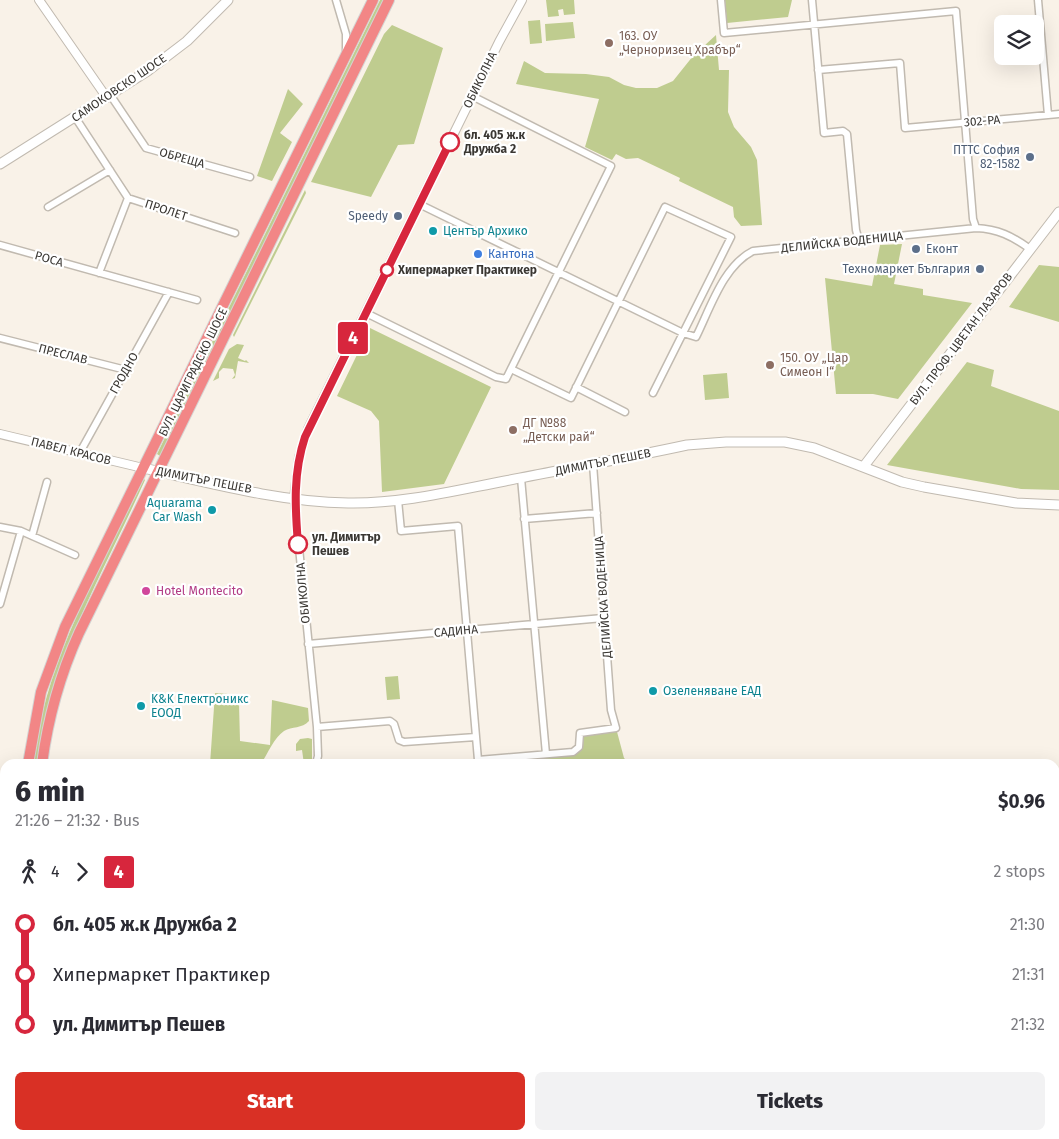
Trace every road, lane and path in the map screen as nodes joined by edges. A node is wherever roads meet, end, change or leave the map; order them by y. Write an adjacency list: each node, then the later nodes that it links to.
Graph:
1 (39, 0): 14 (street)
2 (228, 0): 14 (main road, САМОКОВСКО ШОСЕ)
3 (373, 0): 11 (highway, БУЛ. ЦАРИГРАДСКО ШОСЕ)
4 (390, 0): 49 (highway, БУЛ. ЦАРИГРАДСКО ШОСЕ)
5 (522, 0): 13 (street, ОБИКОЛНА)
6 (721, 0): 10 (street)
7 (812, 0): 10 (street)
8 (1038, 0): 16 (street)
9 (337, 3): 11 (street)
10 (814, 24): 12 (street); 18 (street)
11 (346, 55): 48 (highway, БУЛ. ЦАРИГРАДСКО ШОСЕ)
12 (818, 70): 18 (street, 302-РА); 28 (street)
13 (472, 96): 23 (street, ОБИКОЛНА); 31 (street)
14 (109, 97): 17 (main road, САМОКОВСКО ШОСЕ); 21 (street, ОБРЕЩА)
15 (1059, 114): 16 (street, 302-РА)
16 (1048, 115): 18 (street, 302-РА)
17 (75, 117): 19 (main road, САМОКОВСКО ШОСЕ); 20 (street, ПРОЛЕТ)
18 (965, 123): 26 (street)
19 (0, 164)
20 (110, 170): 22 (street, ПРОЛЕТ); 24 (street)
21 (250, 177)
22 (128, 198): 27 (street, ПРОЛЕТ); 32 (street)
23 (419, 204): 31 (street); 36 (street, ОБИКОЛНА)
24 (48, 207)
25 (1059, 212): 30 (main road, БУЛ. ПРОФ. ЦВЕТАН ЛАЗАРОВ)
26 (976, 228): 28 (street, ДЕЛИЙСКА ВОДЕНИЦА); 30 (street, ДЕЛИЙСКА ВОДЕНИЦА)
27 (235, 233)
28 (859, 241): 37 (street, ДЕЛИЙСКА ВОДЕНИЦА)
29 (0, 245): 32 (street, РОСА)
30 (1030, 249): 47 (main road, БУЛ. ПРОФ. ЦВЕТАН ЛАЗАРОВ)
31 (558, 272): 35 (street); 39 (street)
32 (98, 273): 33 (street, РОСА)
33 (169, 292): 34 (street, РОСА); 40 (street, ГРОДНО)
34 (197, 300)
35 (618, 302): 37 (street); 37 (street); 41 (street)
36 (366, 313): 39 (street); 52 (street, ОБИКОЛНА)
37 (683, 333): 42 (street)
38 (0, 338): 40 (street, ПРЕСЛАВ)
39 (511, 369): 41 (street)
40 (126, 370): 45 (street, ГРОДНО)
41 (576, 388): 43 (street)
42 (653, 393)
43 (625, 412)
44 (0, 434): 45 (street, ПАВЕЛ КРАСОВ)
45 (79, 454): 48 (street, ПАВЕЛ КРАСОВ)
46 (593, 464): 47 (main road, ДИМИТЪР ПЕШЕВ); 50 (main road, ДИМИТЪР ПЕШЕВ); 55 (street, ДЕЛИЙСКА ВОДЕНИЦА)
47 (864, 466): 54 (main road, ДИМИТЪР ПЕШЕВ)
48 (143, 468): 49 (main road, ДИМИТЪР ПЕШЕВ); 69 (highway, БУЛ. ЦАРИГРАДСКО ШОСЕ)
49 (158, 471): 52 (main road, ДИМИТЪР ПЕШЕВ); 70 (highway, БУЛ. ЦАРИГРАДСКО ШОСЕ)
50 (521, 478): 53 (main road, ДИМИТЪР ПЕШЕВ); 56 (street)
51 (47, 482): 59 (street)
52 (294, 498): 53 (main road, ДИМИТЪР ПЕШЕВ); 65 (street, ОБИКОЛНА)
53 (398, 500): 64 (street)
54 (1059, 505)
55 (597, 512): 56 (street); 62 (street, ДЕЛИЙСКА ВОДЕНИЦА)
56 (524, 519): 63 (street)
57 (0, 527): 58 (street)
58 (21, 531): 59 (street); 61 (street)
59 (32, 536): 60 (street)
60 (75, 555)
61 (0, 604)
62 (604, 618): 63 (street, САДИНА); 68 (street, ДЕЛИЙСКА ВОДЕНИЦА)
63 (534, 624): 64 (street, САДИНА); 68 (street)
64 (467, 630): 65 (street, САДИНА); 67 (street)
65 (308, 644): 66 (street, ОБИКОЛНА)
66 (317, 727): 67 (street); 71 (street, ОБИКОЛНА)
67 (476, 737): 72 (street)
68 (546, 754): 73 (street)
69 (29, 759)
70 (43, 759)
71 (317, 759)
72 (478, 759)
73 (489, 759)

